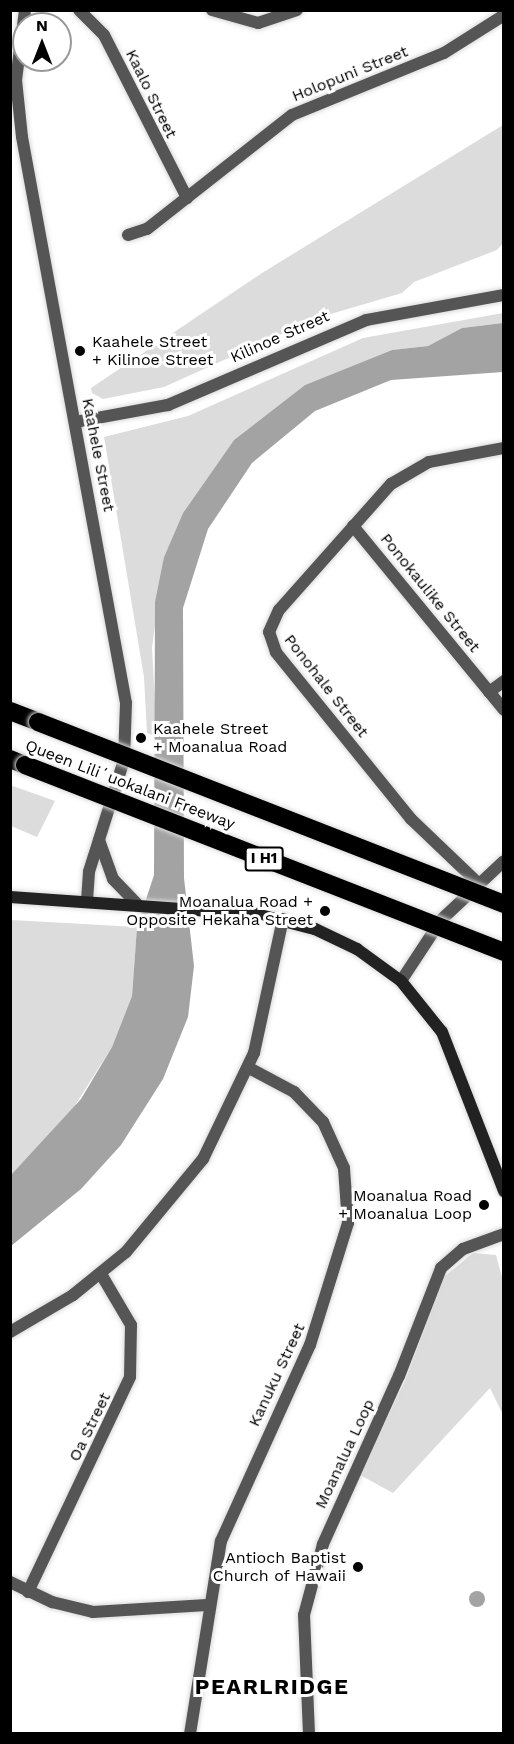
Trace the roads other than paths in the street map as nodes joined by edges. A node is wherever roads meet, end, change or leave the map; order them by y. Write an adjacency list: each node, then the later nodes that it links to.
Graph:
1 (25, 10): 9 (street, Kaahele Street)
2 (79, 10): 6 (street, Kaalo Street)
3 (212, 10): 4 (street)
4 (297, 10)
5 (504, 15): 6 (street, Holopuni Street)
6 (187, 198): 7 (street, Holopuni Street)
7 (128, 235)
8 (504, 295): 9 (street, Kilinoe Street)
9 (75, 422): 17 (street, Kaahele Street)
10 (504, 448): 11 (street, Ponohale Street)
11 (353, 526): 13 (street, Ponokaulike Street); 19 (street, Ponohale Street)
12 (504, 681): 13 (street)
13 (489, 692): 14 (street, Ponokaulike Street)
14 (504, 710)
15 (10, 711): 22 (highway, Queen Liliʻuokalani Freeway, bridge)
16 (18, 762): 25 (highway, Queen Liliʻuokalani Freeway / I H1, bridge)
17 (99, 840): 21 (street, Kaahele Street); 23 (street)
18 (504, 861): 19 (street)
19 (478, 883): 26 (street)
20 (10, 897): 21 (main road)
21 (87, 902): 23 (main road)
22 (504, 904)
23 (138, 905): 24 (main road)
24 (283, 919): 26 (main road); 27 (street)
25 (504, 952)
26 (401, 981): 28 (main road)
27 (249, 1068): 30 (street); 34 (street, Kanuku Street)
28 (504, 1191)
29 (504, 1234): 36 (street, Moanalua Loop)
30 (101, 1274): 31 (street); 33 (street, Oa Street)
31 (10, 1332)
32 (10, 1582): 33 (street)
33 (28, 1592): 34 (street)
34 (207, 1605): 35 (street, Kanuku Street)
35 (190, 1734)
36 (309, 1734)

